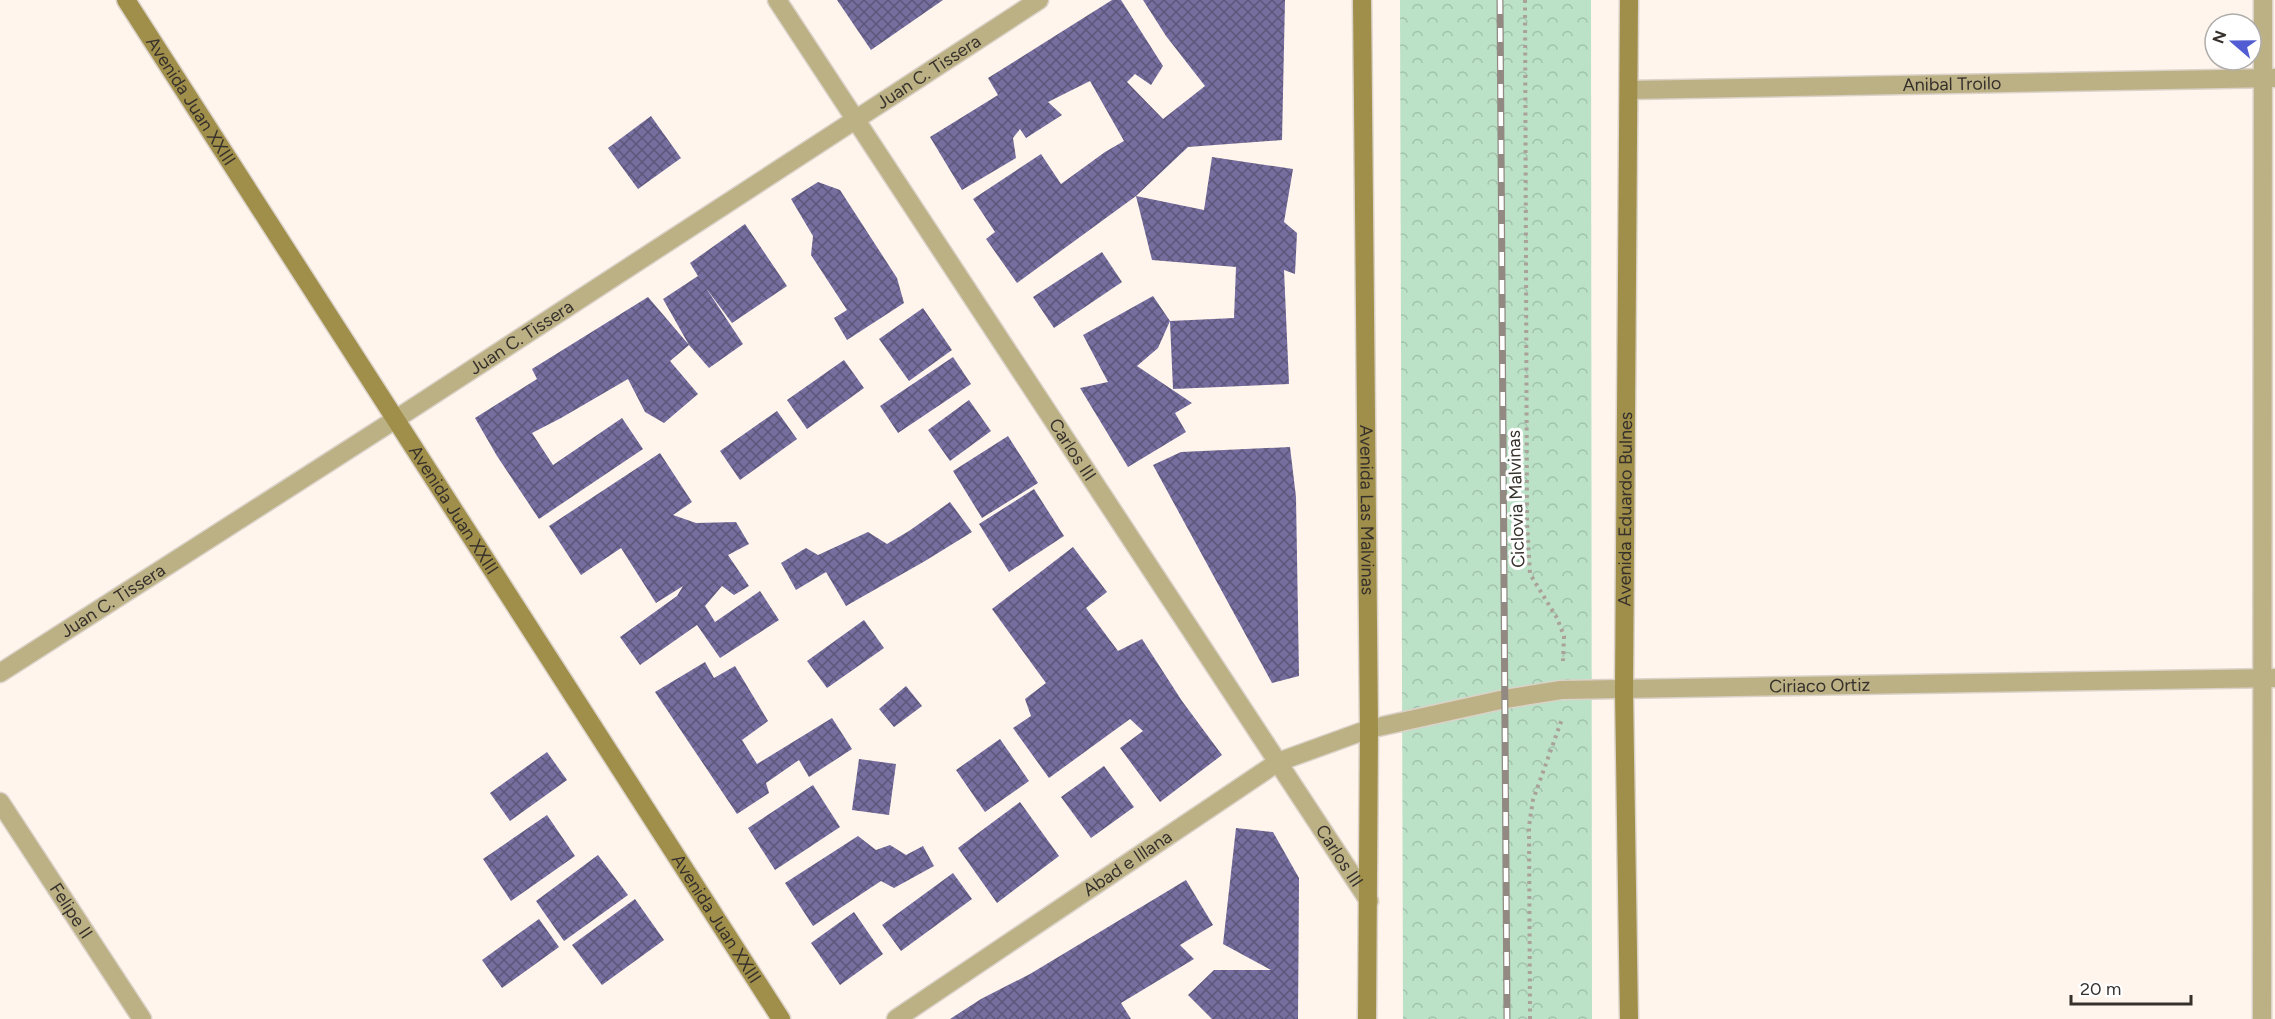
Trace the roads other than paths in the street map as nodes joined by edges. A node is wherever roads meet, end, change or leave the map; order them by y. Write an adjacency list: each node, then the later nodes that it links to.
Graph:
1 (126, 0): 10 (main road, Avenida Juan XXIII)
2 (777, 0): 9 (street, Carlos III)
3 (1039, 0): 9 (street, Juan C. Tissera)
4 (1362, 0): 14 (main road, Avenida Las Malvinas)
5 (1629, 0): 8 (main road, Avenida Eduardo Bulnes)
6 (2263, 0): 7 (street)
7 (2269, 78): 8 (street, Anibal Troilo); 12 (street)
8 (1630, 90): 13 (main road, Avenida Eduardo Bulnes)
9 (854, 119): 10 (street, Juan C. Tissera); 15 (street, Carlos III)
10 (396, 418): 11 (street, Juan C. Tissera); 19 (main road, Avenida Juan XXIII)
11 (0, 673)
12 (2269, 678): 13 (street, Ciriaco Ortiz); 23 (street)
13 (1624, 691): 14 (street, Ciriaco Ortiz); 22 (main road, Avenida Eduardo Bulnes)
14 (1369, 729): 15 (street, Abad e Illana); 17 (main road, Avenida Las Malvinas)
15 (1278, 762): 17 (street, Carlos III); 20 (street, Abad e Illana)
16 (0, 802): 18 (street, Felipe II)
17 (1369, 901): 21 (main road, Avenida Las Malvinas)
18 (142, 1019)
19 (781, 1019)
20 (896, 1019)
21 (1367, 1019)
22 (1629, 1019)
23 (2262, 1019)

